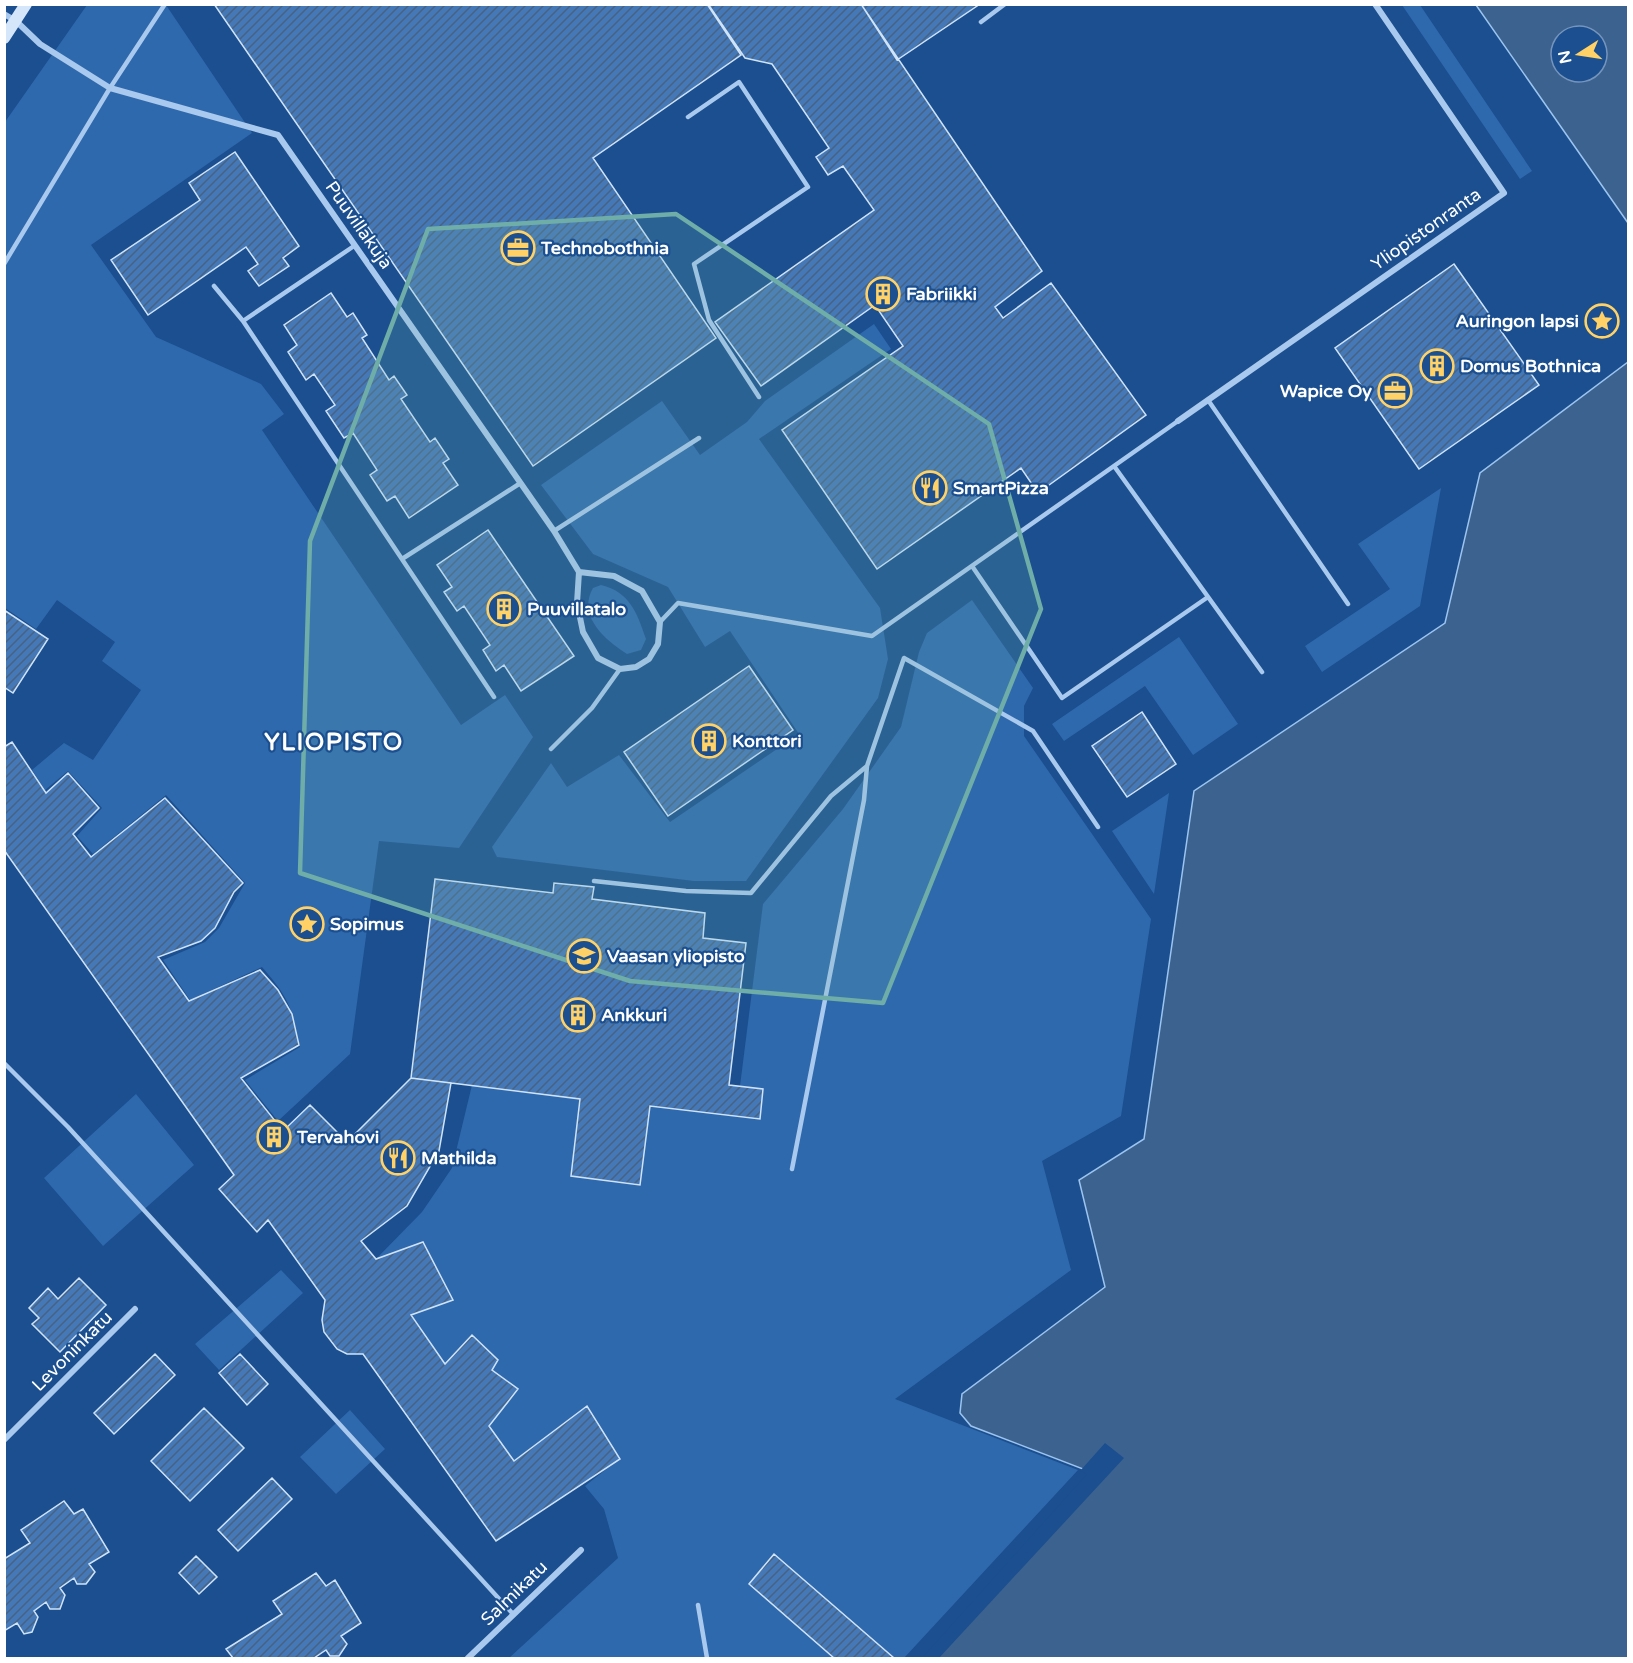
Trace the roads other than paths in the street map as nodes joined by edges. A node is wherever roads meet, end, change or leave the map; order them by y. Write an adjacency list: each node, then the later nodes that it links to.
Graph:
1 (27, 4): 6 (main road)
2 (165, 4): 9 (lane)
3 (1005, 4): 7 (lane)
4 (1375, 4): 16 (street, Yliopistonranta)
5 (4, 14): 6 (street, Puuvillakuja)
6 (16, 21): 8 (main road); 9 (street, Puuvillakuja)
7 (981, 22)
8 (4, 38)
9 (110, 88): 11 (street, Puuvillakuja); 12 (lane)
10 (688, 117): 15 (lane)
11 (354, 246): 14 (lane); 20 (street, Puuvillakuja)
12 (4, 264)
13 (214, 285): 14 (lane)
14 (243, 321): 22 (lane)
15 (759, 397)
16 (1208, 400): 17 (street, Yliopistonranta); 26 (lane)
17 (1178, 421): 19 (lane)
18 (699, 438): 21 (lane)
19 (1114, 466): 23 (lane); 25 (lane)
20 (519, 484): 21 (street, Puuvillakuja); 22 (lane)
21 (554, 531): 24 (street, Puuvillakuja)
22 (402, 559): 30 (lane)
23 (972, 566): 25 (lane); 27 (lane)
24 (579, 572): 27 (street); 28 (street)
25 (1208, 597): 29 (lane)
26 (1348, 604)
27 (660, 622): 28 (street)
28 (620, 669): 31 (lane)
29 (1262, 672)
30 (494, 697)
31 (551, 749)
32 (867, 766): 33 (lane); 34 (lane); 36 (lane)
33 (1098, 827)
34 (594, 881)
35 (4, 1063): 41 (lane)
36 (792, 1169)
37 (135, 1309): 38 (street, Levoninkatu)
38 (4, 1440)
39 (581, 1550): 41 (street, Salmikatu)
40 (698, 1605): 43 (lane)
41 (513, 1614): 42 (street, Salmikatu)
42 (468, 1659)
43 (707, 1659)

